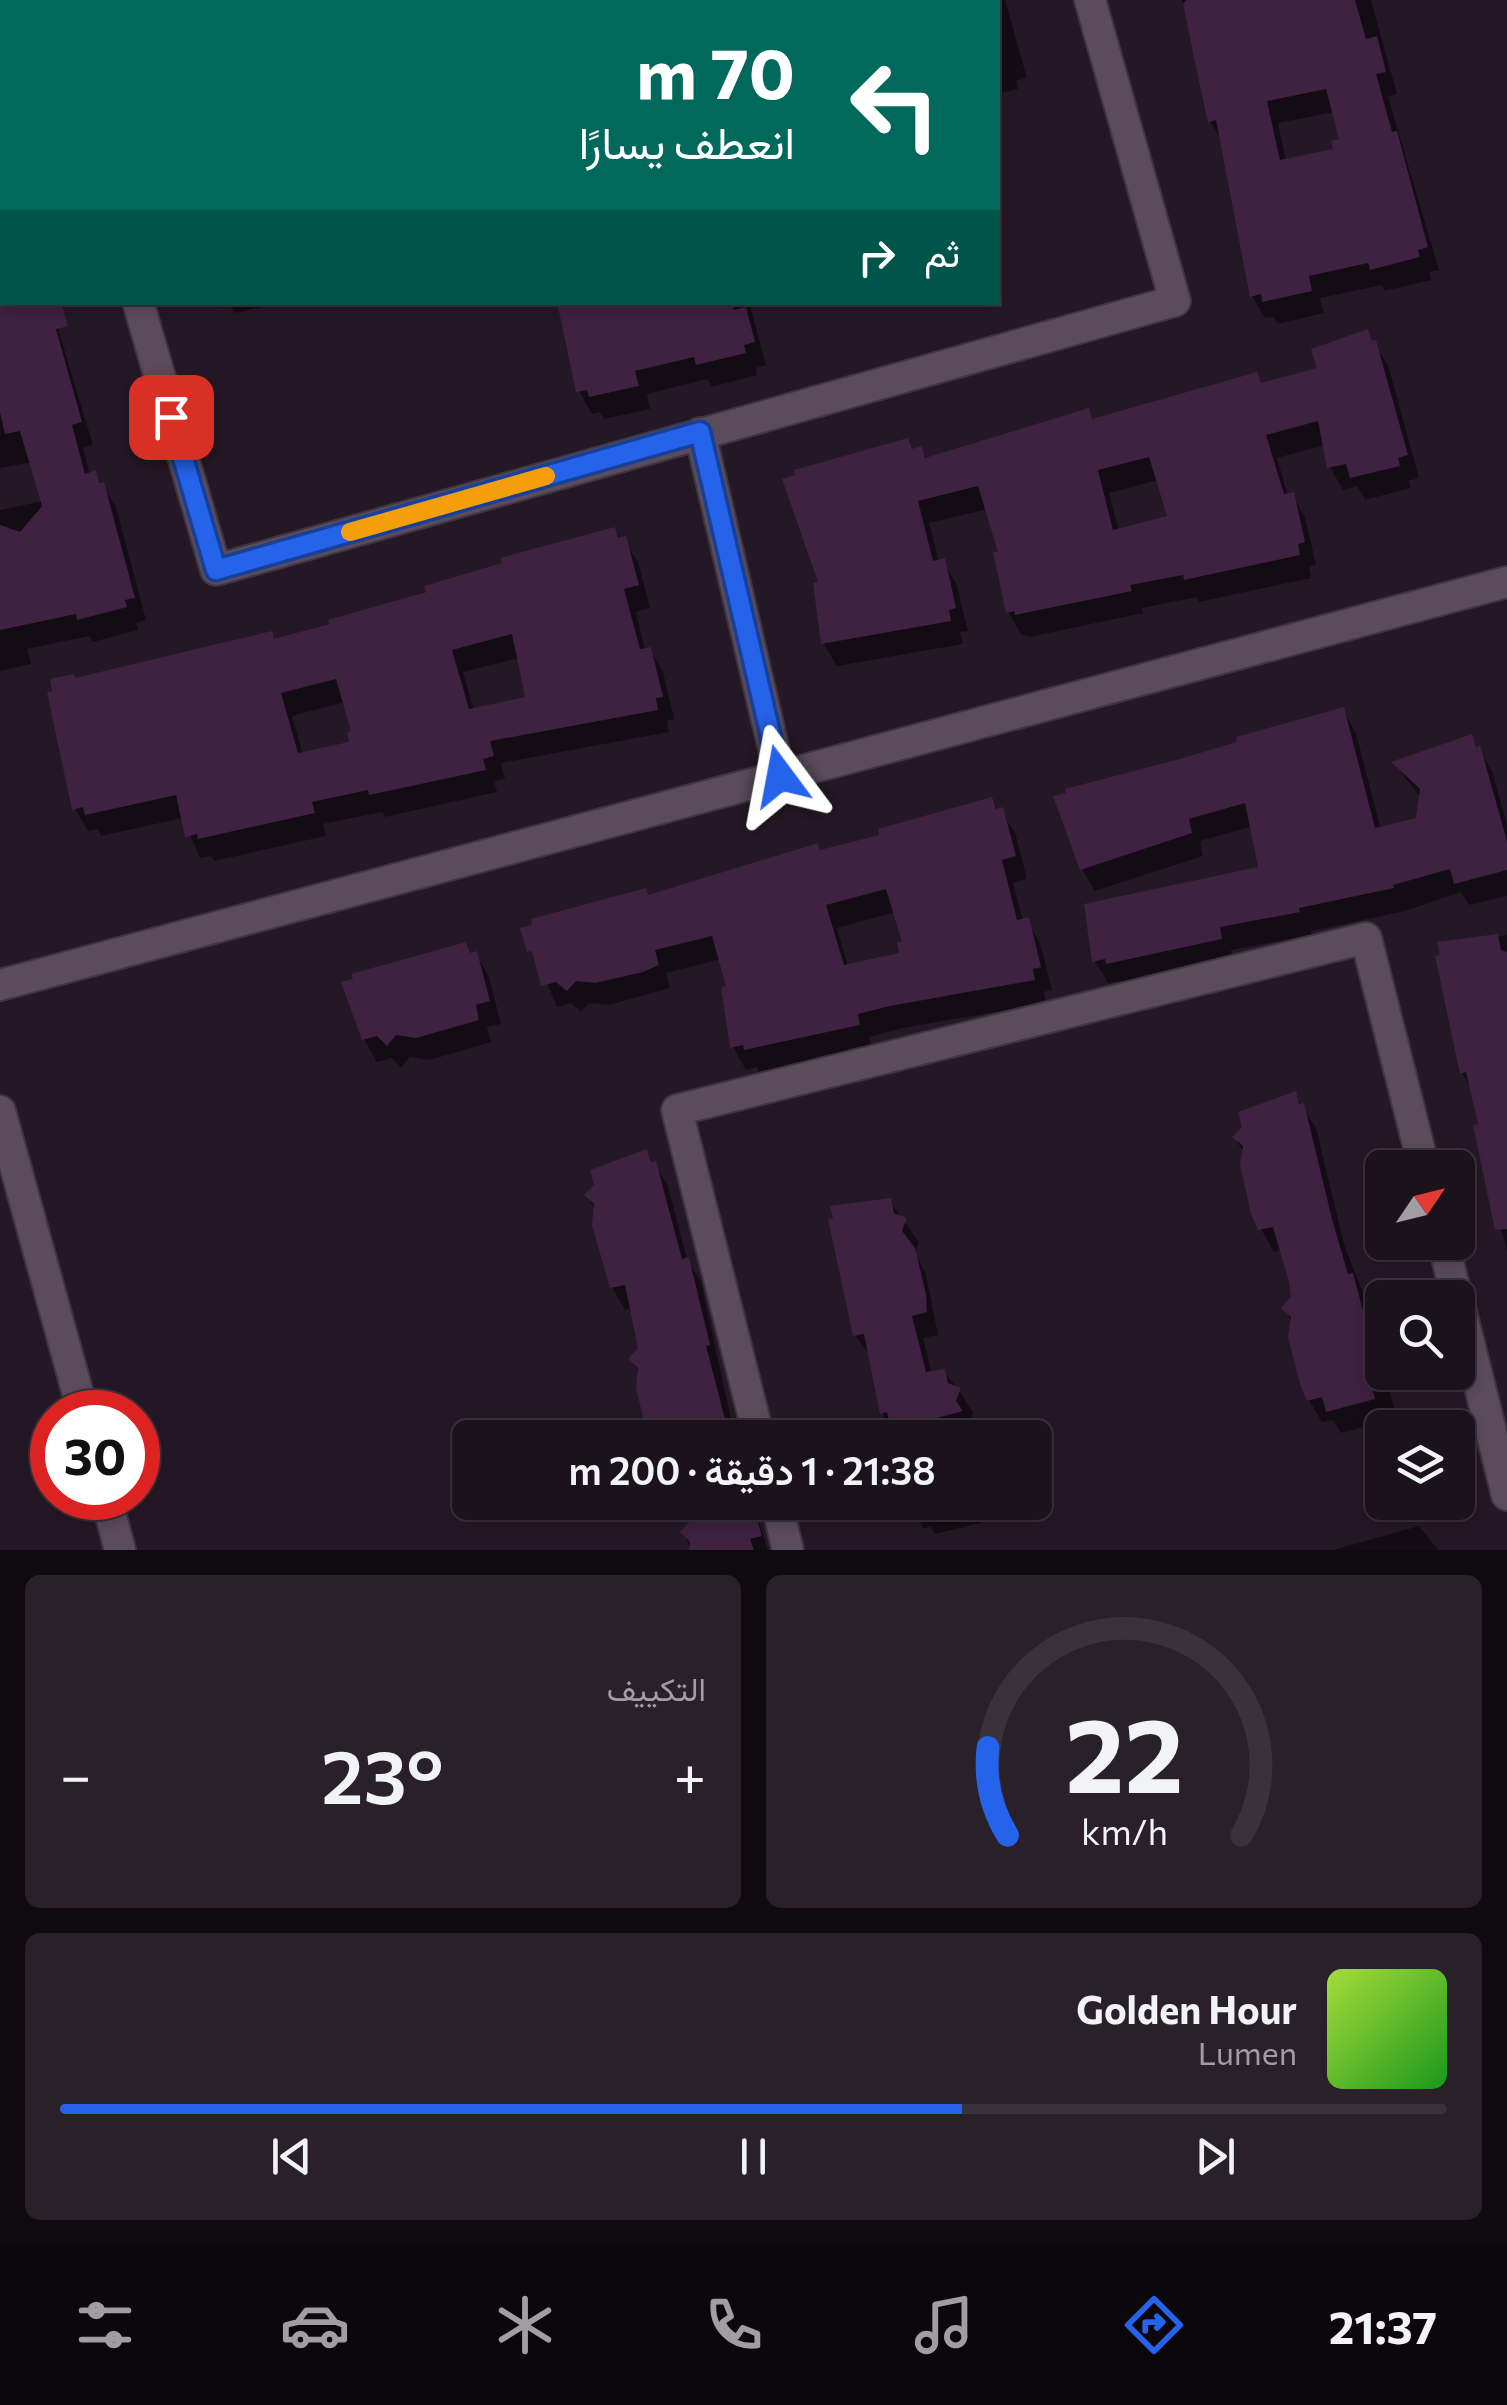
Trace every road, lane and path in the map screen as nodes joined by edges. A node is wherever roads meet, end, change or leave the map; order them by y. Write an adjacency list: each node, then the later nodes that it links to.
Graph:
1 (1090, 0): 3 (street)
2 (139, 305): 3 (street)
3 (700, 432): 5 (street)
4 (1507, 582): 5 (street)
5 (780, 776): 6 (street)
6 (0, 985)
7 (0, 1111): 10 (street)
8 (1419, 1150): 11 (street)
9 (1475, 1369): 12 (street)
10 (77, 1390)
11 (755, 1420)
12 (1507, 1495)
13 (110, 1520): 15 (street)
14 (780, 1520): 16 (street)
15 (116, 1549)
16 (788, 1550)

